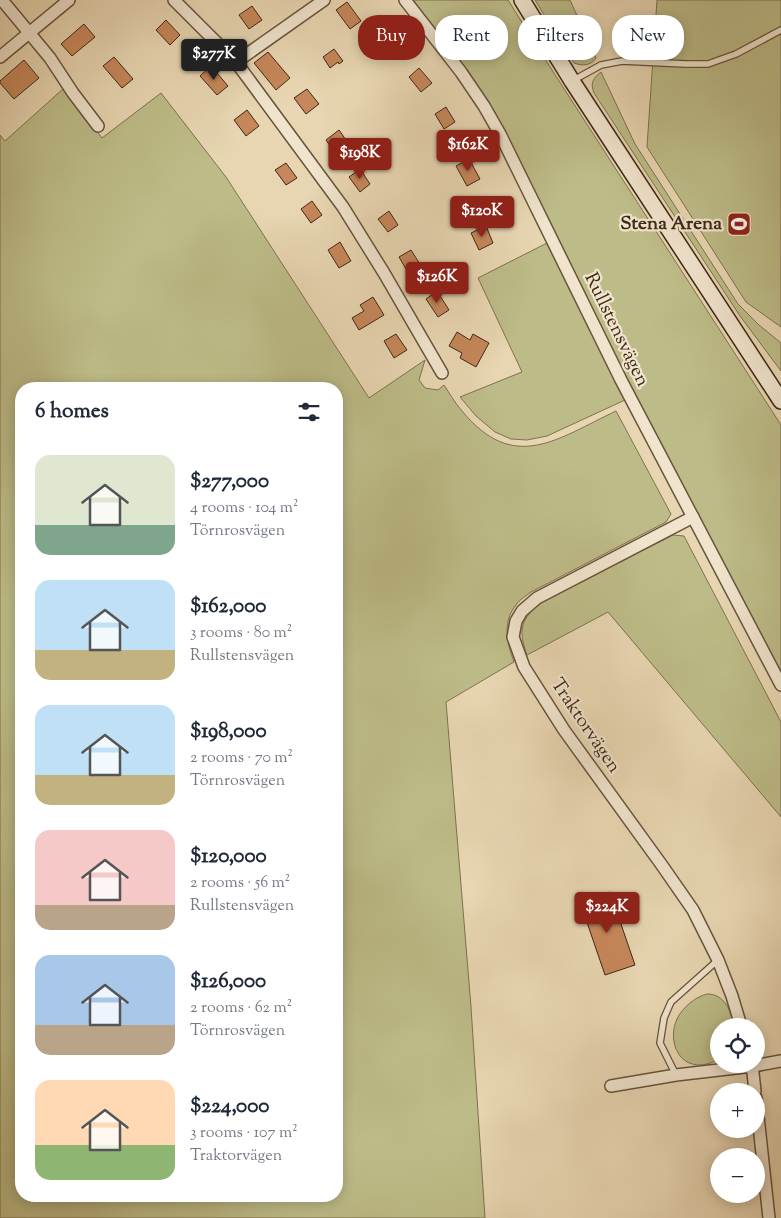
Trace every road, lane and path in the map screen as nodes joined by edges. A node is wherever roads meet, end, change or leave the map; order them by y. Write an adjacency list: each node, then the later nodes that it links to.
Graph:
1 (2, 0): 8 (street)
2 (69, 0): 8 (street)
3 (174, 0): 10 (street)
4 (324, 0): 10 (street)
5 (405, 0): 15 (street, Rullstensvägen)
6 (522, 0): 11 (main road)
7 (781, 30): 11 (lane)
8 (29, 32): 9 (street); 12 (street)
9 (0, 57)
10 (236, 62): 13 (street)
11 (572, 81): 14 (main road)
12 (98, 126)
13 (442, 373)
14 (780, 397)
15 (693, 517): 16 (street, Rullstensvägen); 17 (street, Traktorvägen)
16 (781, 685)
17 (718, 960): 18 (street, Traktorvägen); 22 (lane)
18 (739, 1018)
19 (781, 1061): 20 (street)
20 (765, 1063)
21 (710, 1071): 22 (street)
22 (676, 1075): 23 (street)
23 (611, 1086)
24 (760, 1138): 25 (street)
25 (769, 1218)

